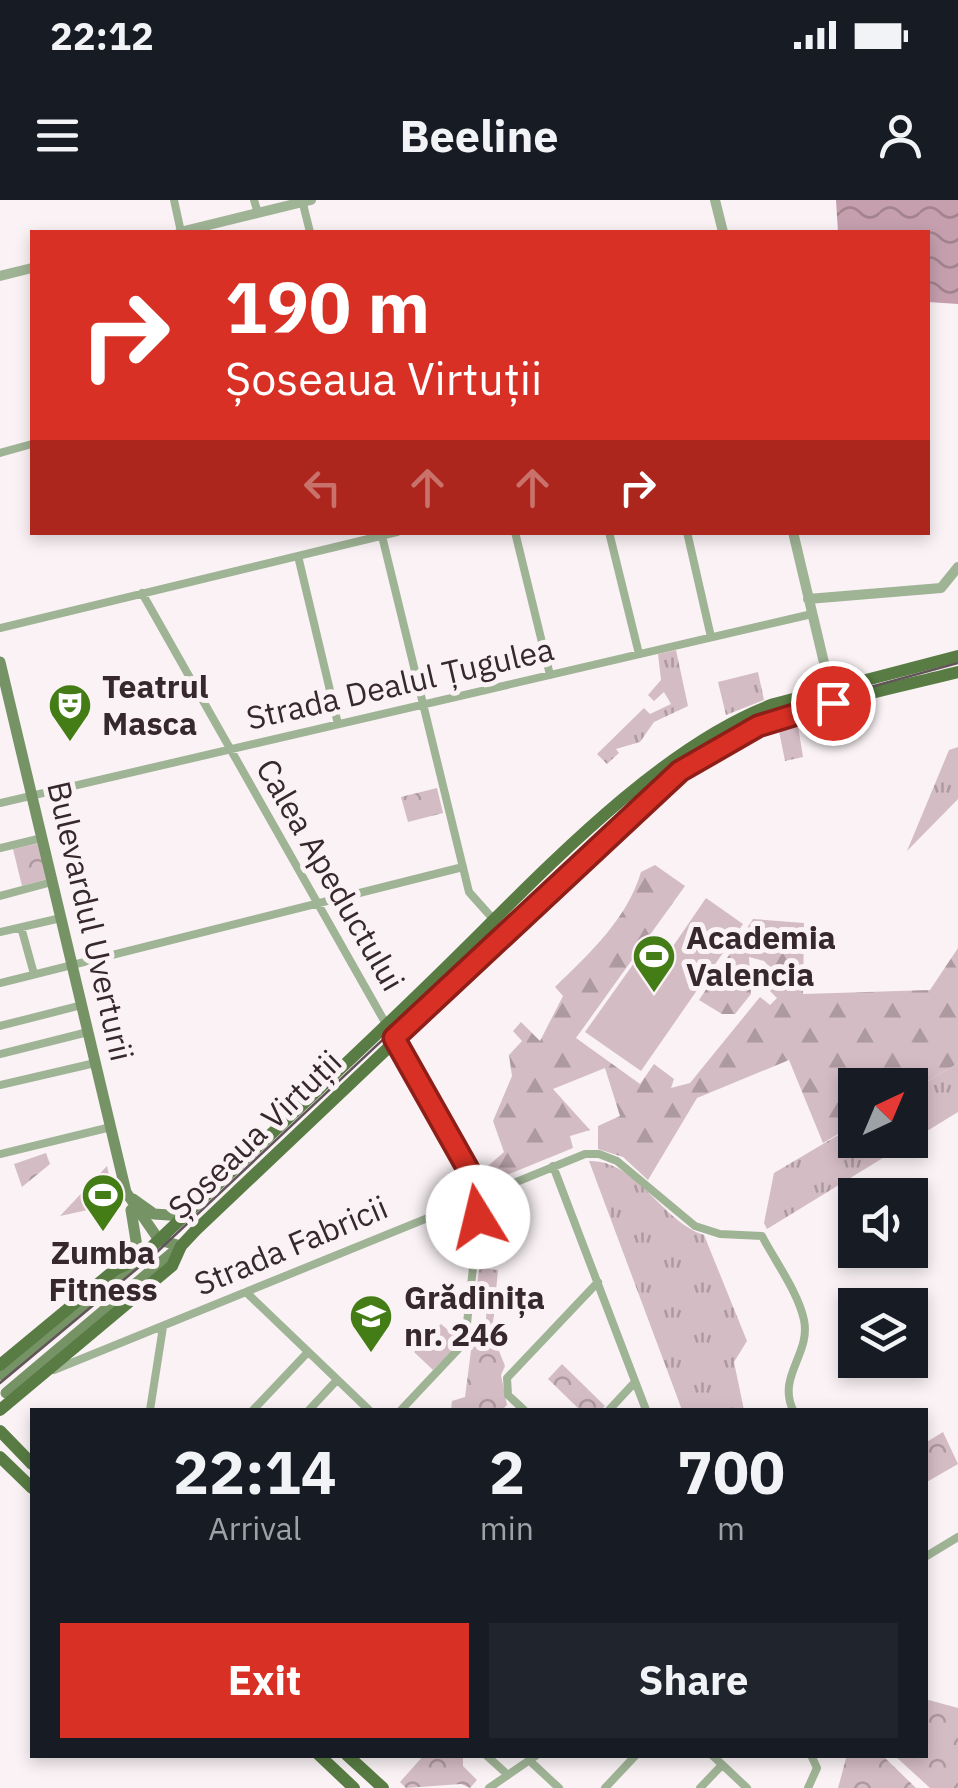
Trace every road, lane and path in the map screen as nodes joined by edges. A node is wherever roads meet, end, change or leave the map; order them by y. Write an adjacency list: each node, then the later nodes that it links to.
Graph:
1 (174, 200): 6 (street)
2 (254, 200): 5 (street)
3 (716, 200): 9 (street)
4 (305, 201): 5 (street); 8 (street)
5 (258, 213): 7 (street)
6 (180, 230)
7 (188, 230)
8 (310, 230)
9 (723, 230)
10 (30, 268): 11 (street)
11 (0, 276)
12 (30, 445): 13 (street)
13 (0, 453)
14 (377, 535): 20 (street)
15 (381, 535): 33 (street)
16 (516, 535): 31 (street)
17 (610, 535): 27 (street)
18 (688, 535): 26 (street)
19 (794, 535): 23 (street)
20 (298, 556): 22 (street); 34 (street)
21 (958, 567): 23 (street)
22 (142, 593): 25 (street); 35 (street, Calea Apeductului)
23 (808, 599): 24 (street)
24 (812, 614): 26 (street, Strada Dealul Țugulea); 32 (street)
25 (0, 628)
26 (712, 637): 27 (street, Strada Dealul Țugulea)
27 (639, 654): 31 (street, Strada Dealul Țugulea)
28 (958, 656): 32 (main road, Șoseaua Virtuții)
29 (0, 662): 36 (main road, Bulevardul Uverturii)
30 (958, 672): 55 (main road, Șoseaua Virtuții)
31 (550, 674): 33 (street, Strada Dealul Țugulea)
32 (830, 688): 45 (main road, Șoseaua Virtuții)
33 (424, 704): 34 (street, Strada Dealul Țugulea); 40 (street)
34 (338, 724): 35 (street, Strada Dealul Țugulea)
35 (230, 749): 36 (street, Strada Dealul Țugulea); 43 (street, Calea Apeductului)
36 (31, 794): 37 (street, Strada Dealul Țugulea); 38 (main road, Bulevardul Uverturii)
37 (0, 802)
38 (42, 838): 39 (street); 41 (main road, Bulevardul Uverturii)
39 (0, 848)
40 (463, 867): 43 (street); 45 (street)
41 (52, 882): 42 (street); 44 (main road, Bulevardul Uverturii)
42 (0, 896)
43 (317, 904): 48 (street); 52 (street, Calea Apeductului)
44 (60, 918): 46 (street); 48 (main road, Bulevardul Uverturii)
45 (494, 920): 52 (main road, Șoseaua Virtuții)
46 (21, 927): 47 (street); 49 (street)
47 (0, 932)
48 (72, 964): 49 (street); 51 (main road, Bulevardul Uverturii)
49 (34, 974): 50 (street)
50 (0, 983)
51 (82, 1006): 53 (street); 54 (main road, Bulevardul Uverturii)
52 (386, 1024): 64 (main road, Șoseaua Virtuții)
53 (0, 1026)
54 (88, 1032): 56 (street); 57 (main road, Bulevardul Uverturii)
55 (394, 1038): 63 (street, Calea Apeductului); 66 (main road, Șoseaua Virtuții)
56 (0, 1054)
57 (95, 1062): 58 (street); 59 (main road, Bulevardul Uverturii)
58 (0, 1085)
59 (111, 1128): 60 (street); 62 (main road, Bulevardul Uverturii)
60 (0, 1154)
61 (553, 1166): 63 (street, Strada Fabricii); 68 (street); 86 (street, Strada Fabricii)
62 (126, 1192): 64 (main road); 65 (main road, Bulevardul Uverturii); 67 (main road)
63 (478, 1195): 69 (street, Strada Fabricii); 82 (street)
64 (184, 1216): 65 (main road, Șoseaua Virtuții)
65 (159, 1240): 66 (main road); 67 (main road, Șoseaua Virtuții)
66 (180, 1246): 73 (main road, Șoseaua Virtuții); 77 (main road)
67 (139, 1259): 72 (main road, Șoseaua Virtuții); 74 (main road)
68 (598, 1282): 76 (street); 83 (street)
69 (246, 1292): 70 (street, Strada Fabricii); 71 (street)
70 (163, 1326): 73 (street, Strada Fabricii); 78 (street)
71 (308, 1352): 75 (street); 79 (street)
72 (0, 1365)
73 (42, 1374): 77 (main road, Șoseaua Virtuții)
74 (0, 1375)
75 (338, 1380): 80 (street); 81 (street)
76 (635, 1382): 84 (street); 85 (street)
77 (5, 1402): 88 (main road)
78 (150, 1408)
79 (255, 1408)
80 (311, 1408)
81 (367, 1408)
82 (403, 1408)
83 (522, 1408)
84 (611, 1408)
85 (645, 1408)
86 (793, 1408)
87 (0, 1431): 88 (main road)
88 (11, 1442): 90 (main road)
89 (0, 1457): 91 (main road)
90 (30, 1462)
91 (30, 1486)
92 (958, 1537): 93 (street)
93 (928, 1555)
94 (322, 1758): 103 (main road)
95 (350, 1758): 104 (main road)
96 (489, 1758): 102 (street)
97 (534, 1758): 102 (street); 106 (street)
98 (633, 1758): 107 (street)
99 (715, 1758): 101 (street)
100 (813, 1758): 110 (street)
101 (722, 1764): 108 (street); 109 (street)
102 (508, 1776): 105 (street)
103 (354, 1788)
104 (383, 1788)
105 (490, 1788)
106 (559, 1788)
107 (605, 1788)
108 (700, 1788)
109 (747, 1788)
110 (808, 1788)

